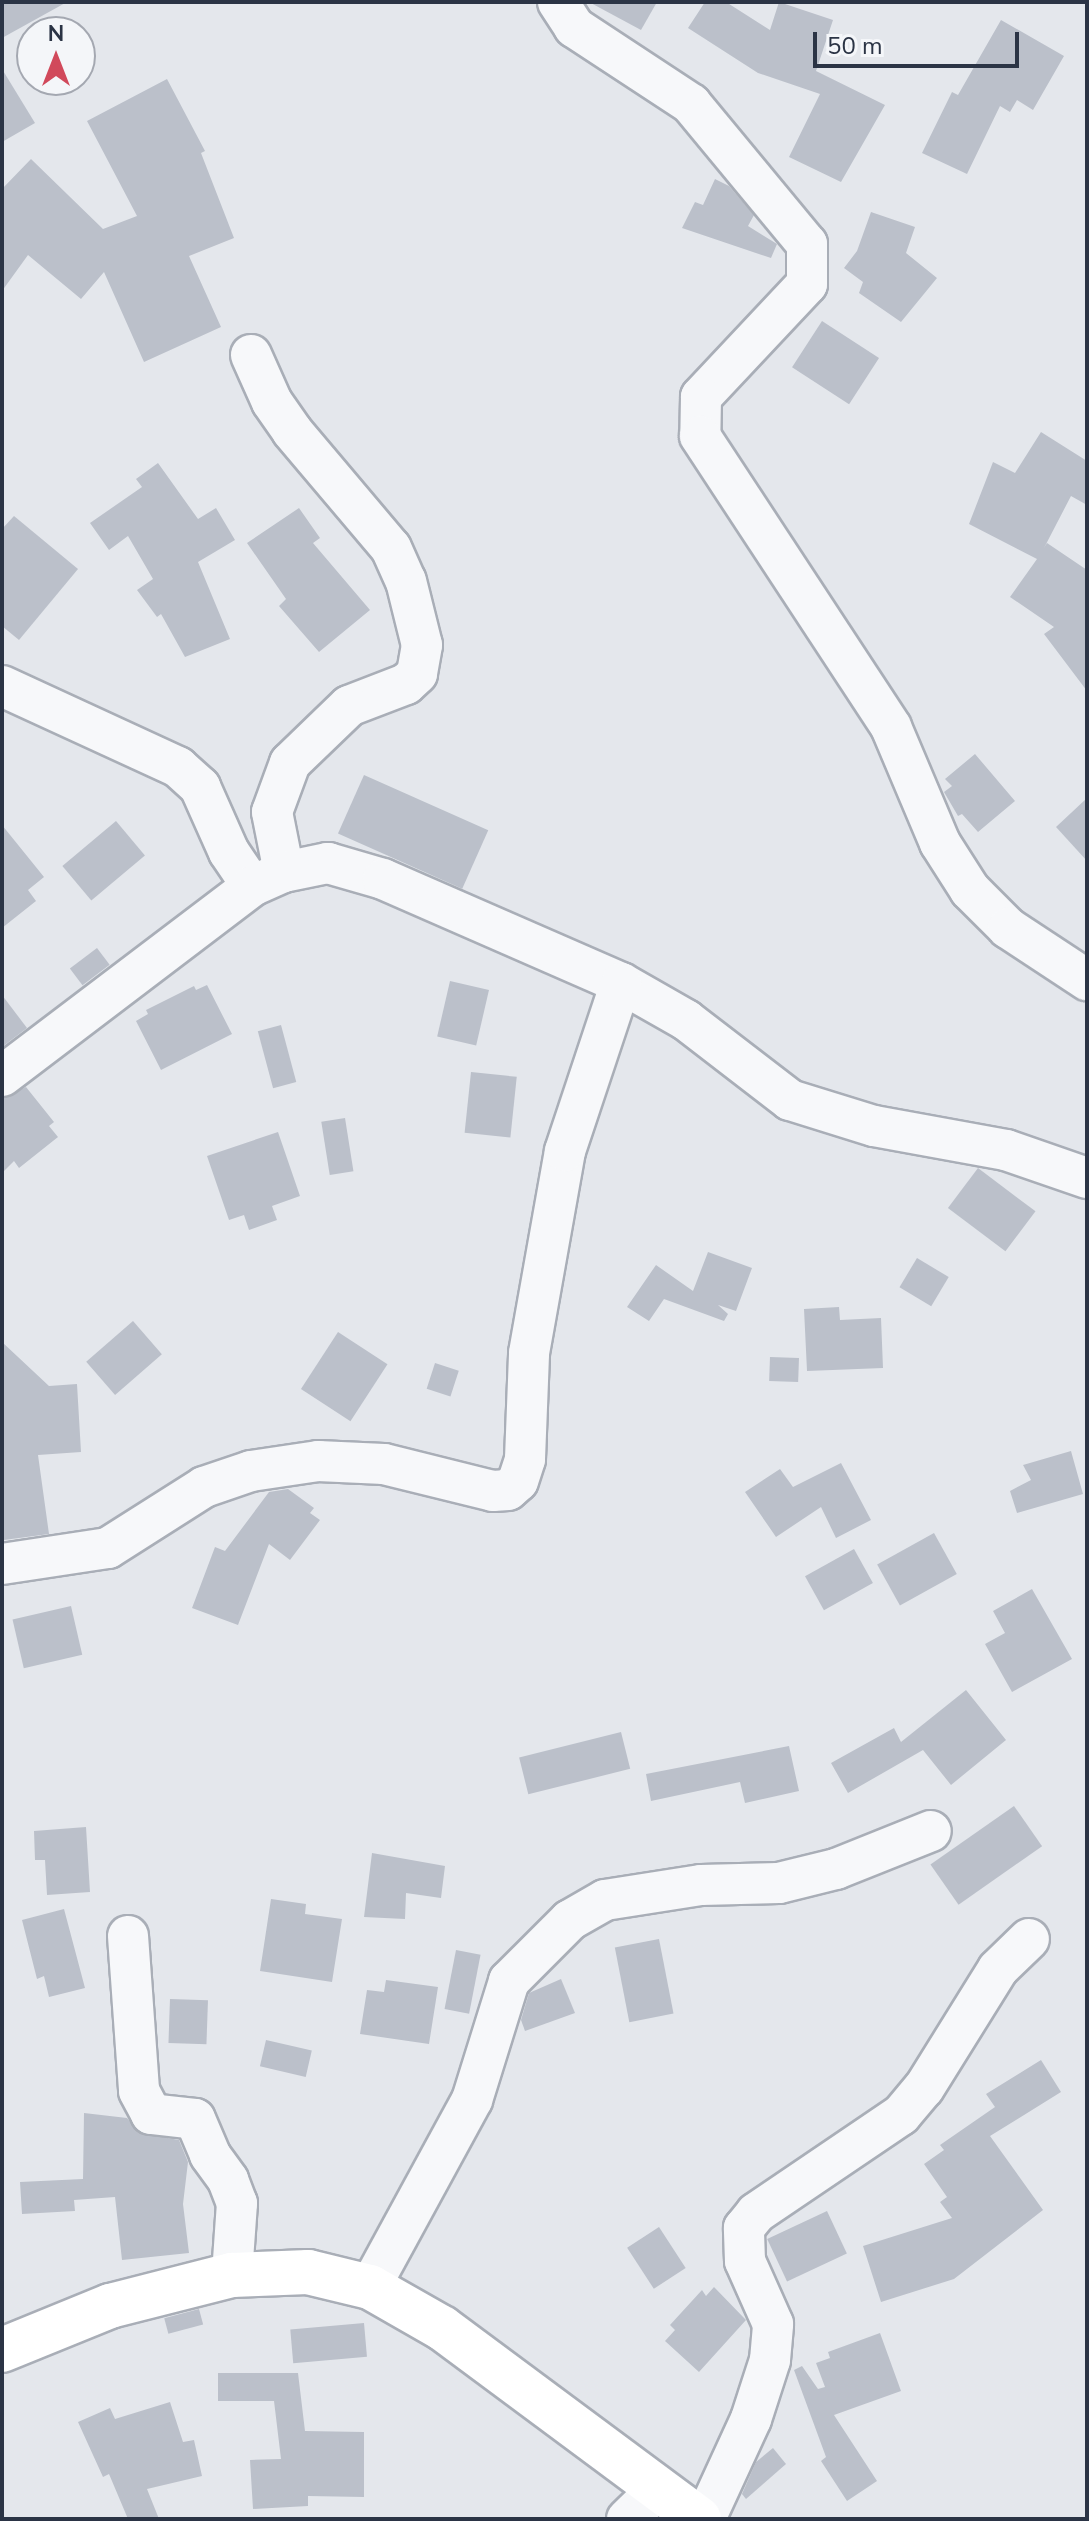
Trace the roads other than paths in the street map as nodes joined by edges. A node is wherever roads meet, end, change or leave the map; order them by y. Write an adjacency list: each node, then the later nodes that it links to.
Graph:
1 (558, 2): 5 (street)
2 (251, 355): 4 (street)
3 (2, 686): 4 (street)
4 (268, 879): 6 (street); 7 (street)
5 (1087, 980)
6 (621, 983): 8 (street); 9 (street)
7 (2, 1076)
8 (1087, 1178)
9 (2, 1564)
10 (931, 1831): 14 (street)
11 (128, 1936): 13 (street)
12 (1029, 1939): 18 (street)
13 (232, 2275): 14 (main road); 15 (main road)
14 (370, 2287): 16 (main road)
15 (2, 2350)
16 (659, 2488): 17 (street); 18 (main road)
17 (627, 2519)
18 (702, 2519)

